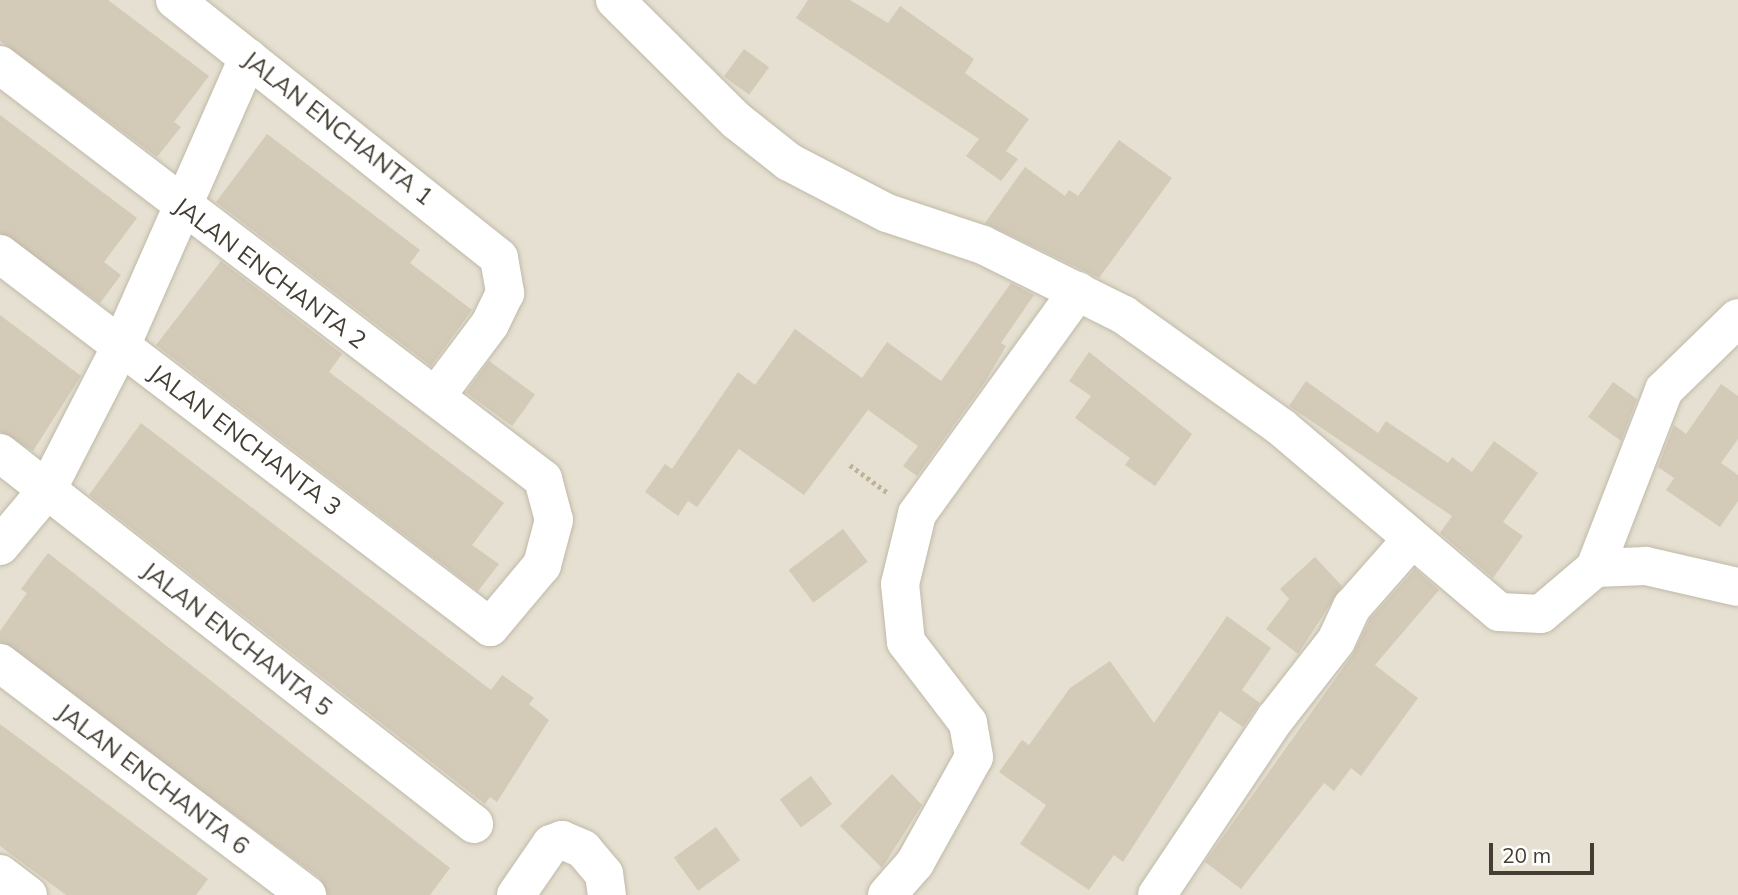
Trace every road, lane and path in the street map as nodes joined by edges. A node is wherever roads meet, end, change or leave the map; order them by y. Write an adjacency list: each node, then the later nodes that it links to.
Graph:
1 (175, 0): 3 (street, JALAN ENCHANTA 1)
2 (615, 0): 7 (street)
3 (248, 58): 5 (street); 10 (street, JALAN ENCHANTA 1)
4 (0, 65): 5 (street, JALAN ENCHANTA 2)
5 (182, 208): 9 (street); 10 (street, JALAN ENCHANTA 2)
6 (0, 254): 9 (street, JALAN ENCHANTA 3)
7 (1078, 290): 15 (street); 16 (street)
8 (1738, 318): 18 (street)
9 (121, 346): 13 (street, JALAN ENCHANTA 3); 14 (street)
10 (436, 396): 13 (street, JALAN ENCHANTA 2)
11 (0, 453): 14 (street, JALAN ENCHANTA 5)
12 (850, 465): 15 (path)
13 (543, 479)
14 (47, 490): 17 (street); 21 (street, JALAN ENCHANTA 5)
15 (917, 514): 27 (street)
16 (1411, 540): 18 (street); 28 (street)
17 (0, 547)
18 (1595, 568): 19 (street)
19 (1738, 587)
20 (0, 663): 24 (street, JALAN ENCHANTA 6)
21 (474, 824)
22 (0, 874): 23 (street)
23 (28, 895)
24 (307, 895)
25 (516, 895): 26 (street)
26 (607, 895)
27 (887, 895)
28 (1157, 895)

